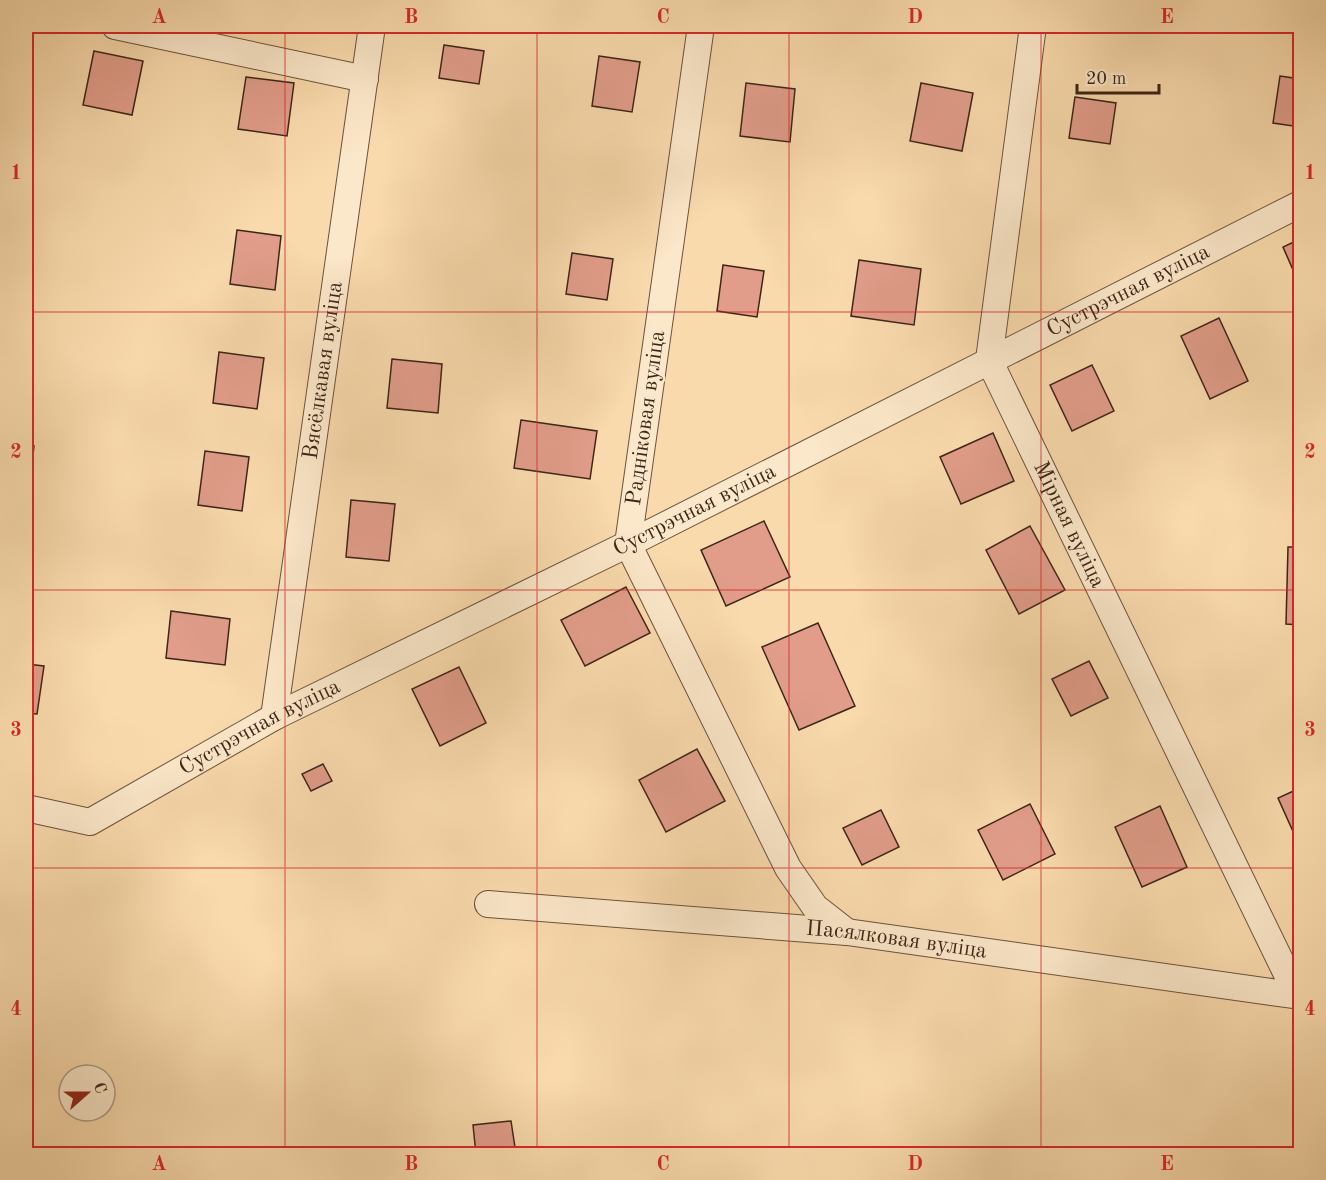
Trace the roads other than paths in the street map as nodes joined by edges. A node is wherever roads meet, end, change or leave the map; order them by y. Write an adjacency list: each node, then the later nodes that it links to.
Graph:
1 (115, 26): 5 (street)
2 (372, 26): 5 (street, Вясёлкавая вуліца)
3 (701, 26): 8 (street, Радніковая вуліца)
4 (1033, 26): 7 (street)
5 (365, 79): 9 (street, Вясёлкавая вуліца)
6 (1300, 204): 7 (street, Сустрэчная вуліца)
7 (989, 360): 8 (street, Сустрэчная вуліца); 13 (street, Мірная вуліца)
8 (628, 544): 9 (street, Сустрэчная вуліца); 12 (street)
9 (274, 717): 10 (street, Сустрэчная вуліца)
10 (26, 808)
11 (488, 904): 12 (street, Пасялковая вуліца)
12 (847, 932): 13 (street, Пасялковая вуліца)
13 (1299, 996)

